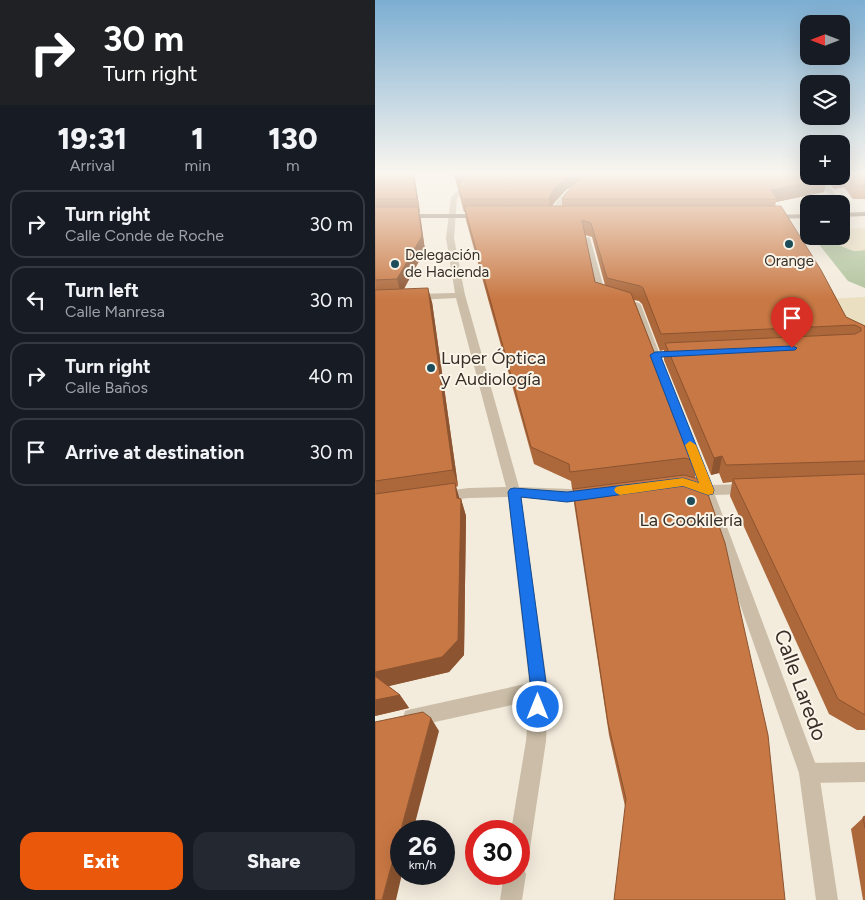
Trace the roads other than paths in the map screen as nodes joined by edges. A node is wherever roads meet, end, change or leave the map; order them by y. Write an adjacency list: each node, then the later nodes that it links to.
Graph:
1 (375, 216): 2 (main road)
2 (451, 216): 3 (main road); 9 (street)
3 (487, 216)
4 (550, 216): 5 (main road)
5 (564, 216)
6 (800, 216): 7 (main road)
7 (767, 217)
8 (586, 238): 12 (street)
9 (460, 295): 10 (street); 17 (street)
10 (403, 298)
11 (694, 353): 12 (street)
12 (655, 355): 13 (street)
13 (666, 382)
14 (687, 436): 15 (street, Calle Laredo)
15 (700, 488): 16 (street); 23 (street, Calle Laredo)
16 (757, 488)
17 (514, 492): 18 (street); 19 (street); 20 (street)
18 (606, 492)
19 (432, 497)
20 (539, 690): 21 (street); 24 (street)
21 (394, 722)
22 (865, 772): 23 (street)
23 (809, 773): 27 (street, Calle Laredo)
24 (523, 820)
25 (513, 885): 26 (street)
26 (511, 900)
27 (827, 900)

